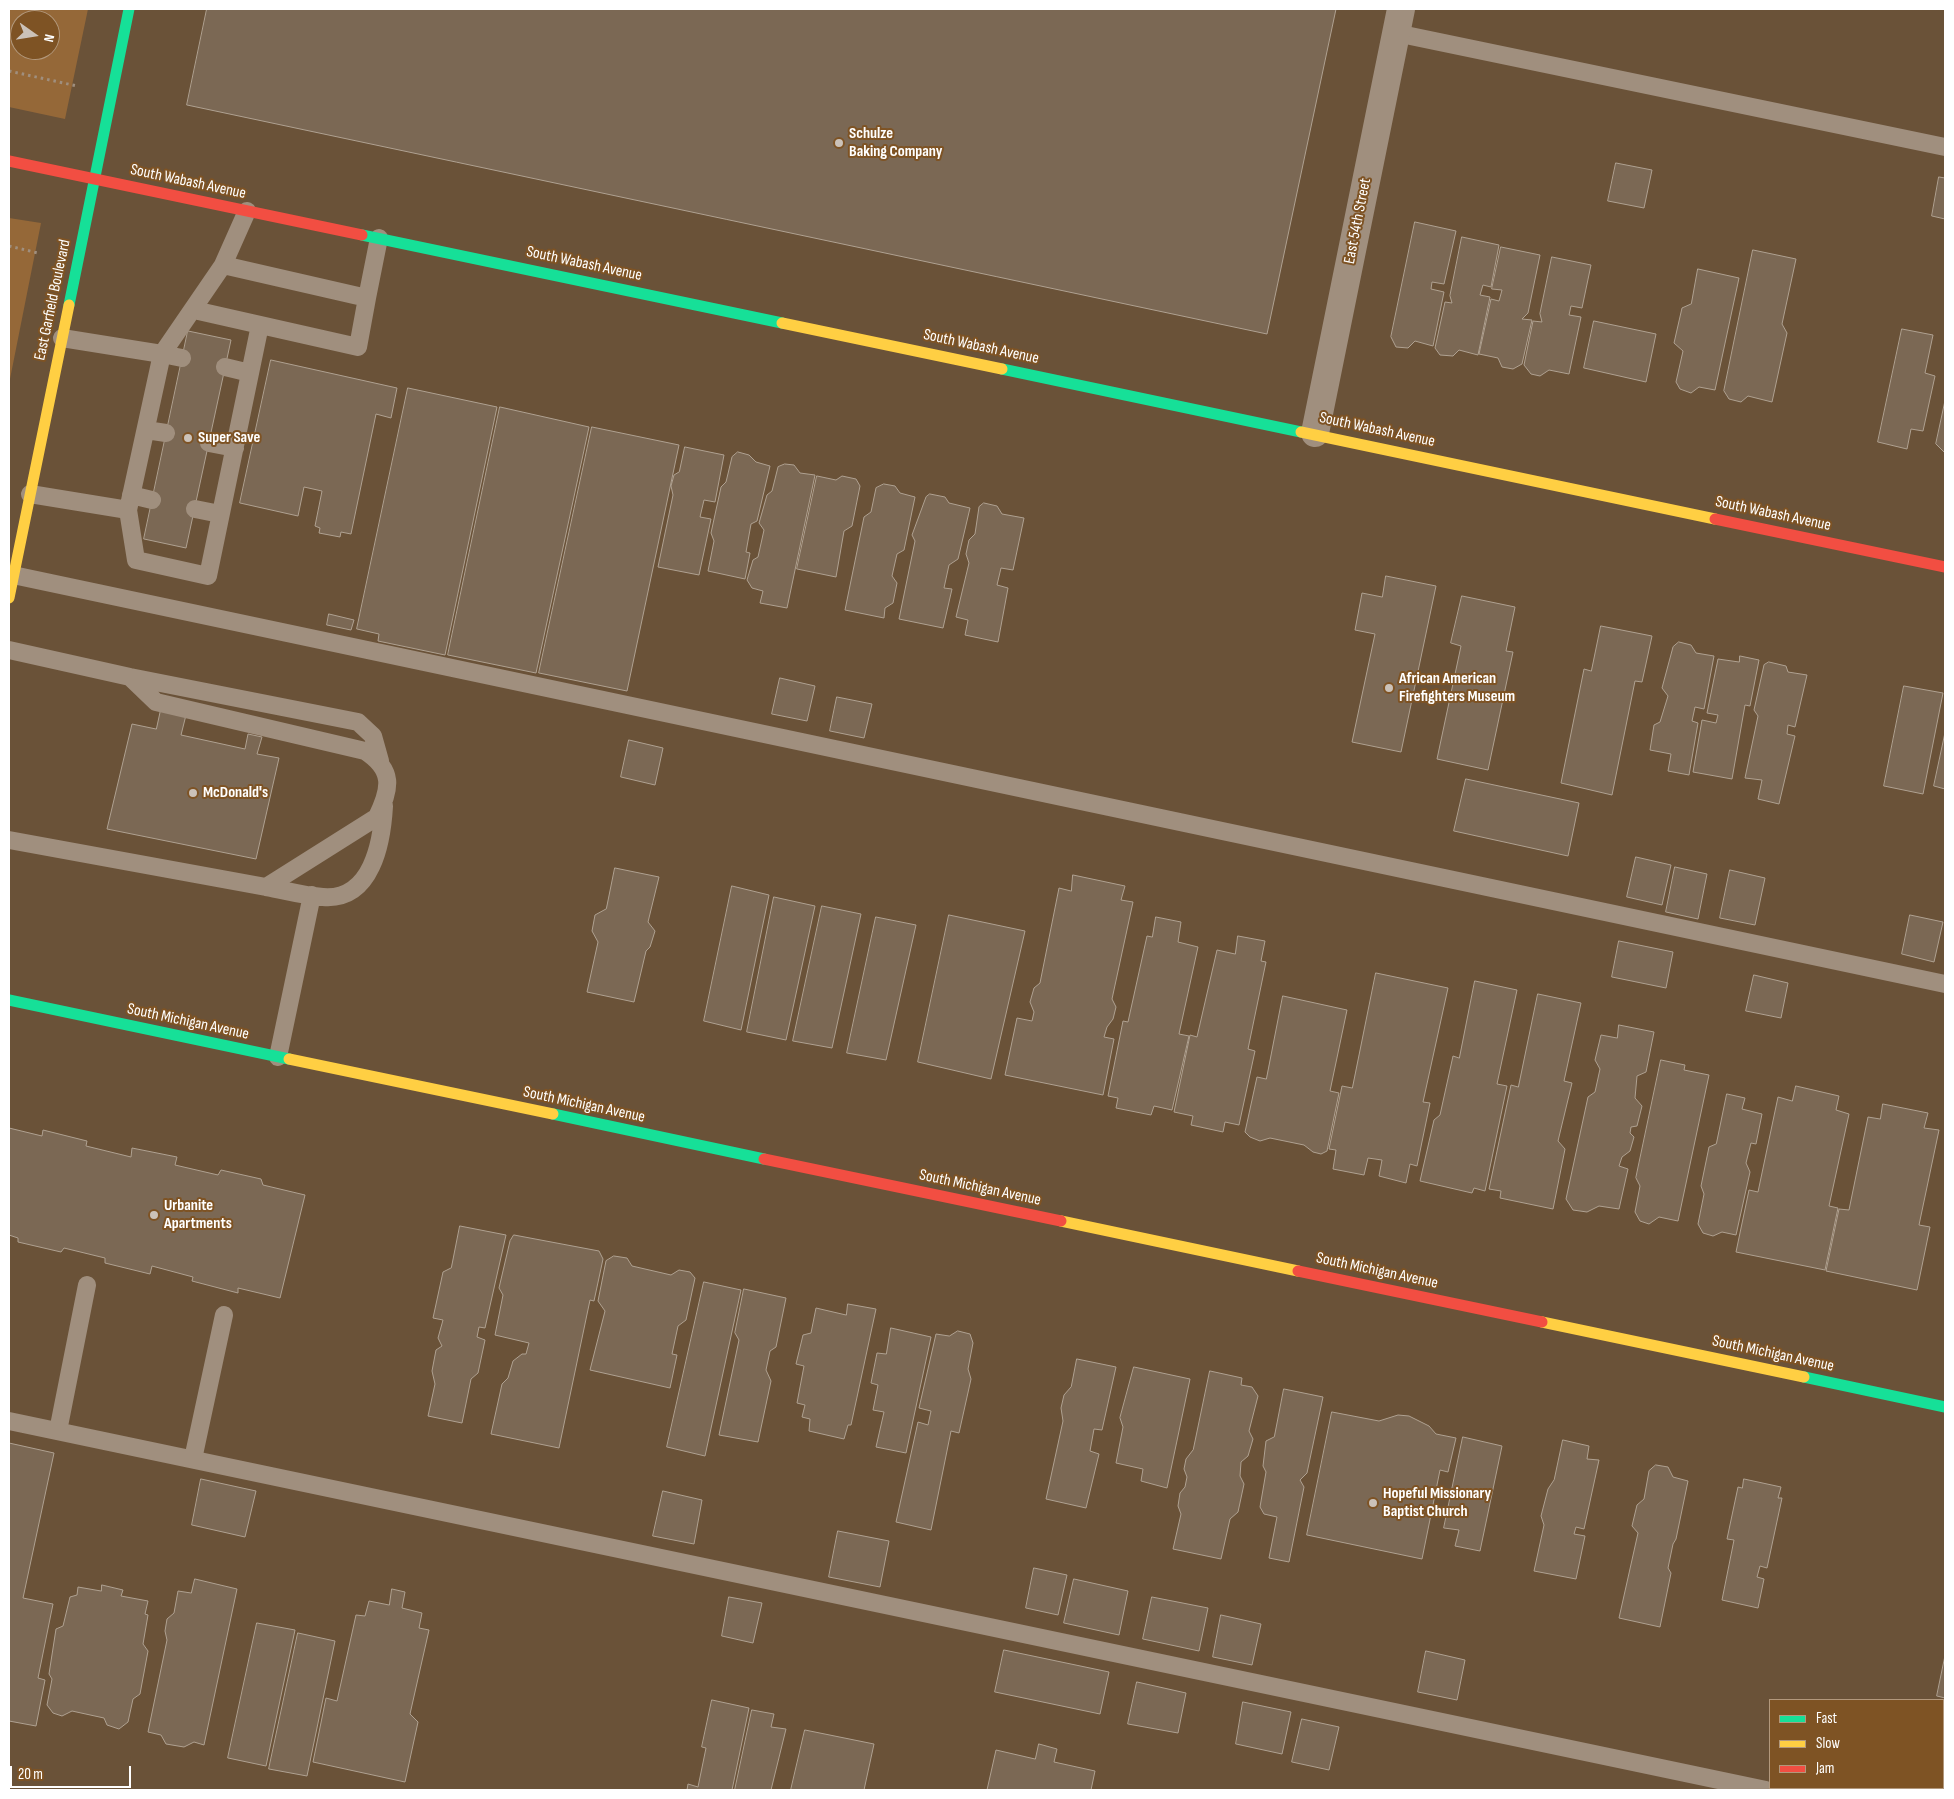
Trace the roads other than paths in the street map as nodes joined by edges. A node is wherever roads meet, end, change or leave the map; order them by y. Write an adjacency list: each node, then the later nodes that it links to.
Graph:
1 (129, 9): 5 (street, East Garfield Boulevard)
2 (1398, 21): 3 (lane); 19 (street, East 54th Street)
3 (1945, 147)
4 (9, 161): 5 (street, South Wabash Avenue)
5 (94, 179): 6 (street, South Wabash Avenue); 12 (street, East Garfield Boulevard)
6 (248, 210): 7 (street, South Wabash Avenue); 8 (lane)
7 (379, 238): 9 (lane); 19 (street, South Wabash Avenue)
8 (223, 265): 9 (lane); 10 (lane)
9 (367, 298): 11 (lane)
10 (194, 310): 11 (lane); 13 (lane)
11 (260, 325): 16 (lane)
12 (62, 338): 13 (lane); 22 (street, East Garfield Boulevard)
13 (162, 354): 14 (lane); 17 (lane)
14 (182, 358)
15 (225, 368): 16 (lane)
16 (250, 373): 21 (lane)
17 (146, 430): 18 (lane); 24 (lane)
18 (166, 433)
19 (1315, 433): 27 (street, South Wabash Avenue)
20 (209, 443): 21 (lane)
21 (235, 448): 26 (lane)
22 (30, 494): 24 (lane); 28 (street, East Garfield Boulevard)
23 (152, 500): 24 (lane)
24 (129, 503): 26 (lane)
25 (194, 509): 26 (lane)
26 (220, 514)
27 (1945, 567)
28 (13, 575): 29 (street, East Garfield Boulevard); 37 (lane)
29 (9, 598)
30 (9, 650): 31 (lane)
31 (130, 678): 32 (lane); 32 (lane)
32 (380, 761): 33 (lane)
33 (385, 801): 35 (lane); 36 (lane)
34 (9, 840): 35 (lane)
35 (266, 887): 36 (lane)
36 (312, 895): 39 (lane)
37 (1945, 984)
38 (9, 1000): 39 (street, South Michigan Avenue)
39 (278, 1057): 42 (street, South Michigan Avenue)
40 (87, 1285): 44 (lane)
41 (224, 1315): 45 (lane)
42 (1945, 1407)
43 (9, 1421): 44 (lane)
44 (58, 1431): 45 (lane)
45 (193, 1459): 46 (lane)
46 (1766, 1790)

